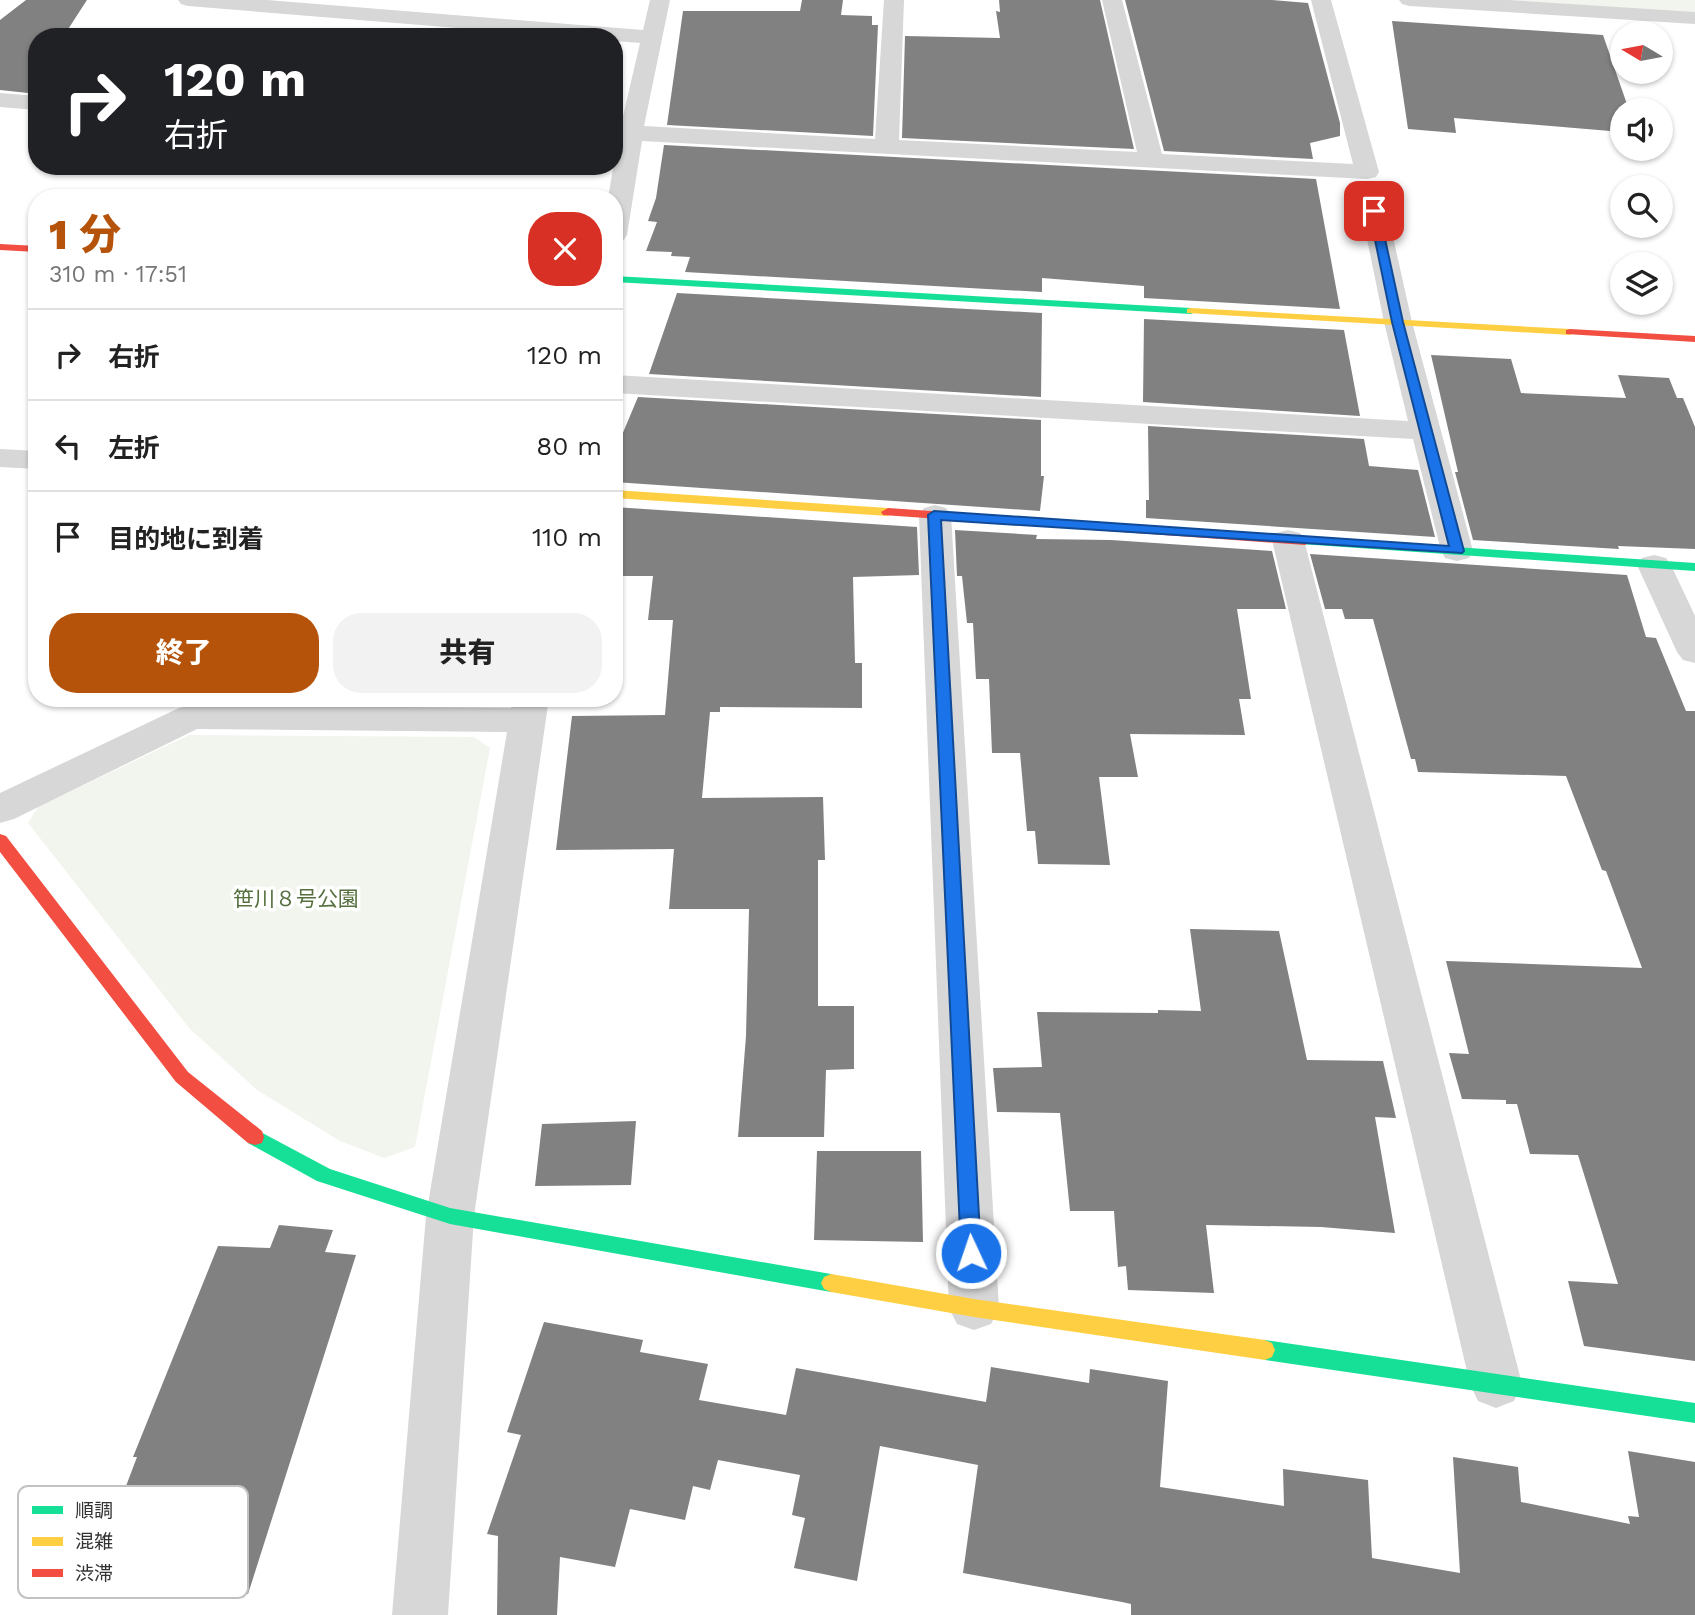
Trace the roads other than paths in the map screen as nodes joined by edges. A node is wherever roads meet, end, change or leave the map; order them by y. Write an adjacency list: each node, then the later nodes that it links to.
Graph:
1 (188, 0): 8 (street)
2 (660, 0): 10 (street)
3 (894, 0): 14 (street)
4 (1112, 0): 15 (street)
5 (1321, 0): 15 (street)
6 (1409, 0): 7 (street)
7 (1695, 18)
8 (538, 28)
9 (623, 35): 10 (street)
10 (651, 37): 13 (street)
11 (0, 100): 12 (street)
12 (28, 102)
13 (623, 133): 14 (street)
14 (887, 146): 15 (street)
15 (1151, 160)
16 (1374, 211): 20 (street)
17 (0, 247): 18 (street)
18 (28, 249)
19 (623, 279): 20 (street)
20 (1398, 322): 21 (street); 23 (street)
21 (1695, 339)
22 (623, 385): 23 (street)
23 (1426, 431): 29 (street)
24 (0, 458): 25 (street)
25 (28, 460)
26 (623, 495): 27 (street)
27 (934, 515): 28 (street); 37 (street)
28 (1289, 540): 29 (street); 38 (street)
29 (1457, 551): 30 (street)
30 (1654, 565): 31 (street); 32 (street)
31 (1695, 567)
32 (1695, 652)
33 (529, 709): 34 (street); 36 (street)
34 (0, 809)
35 (0, 839): 36 (street)
36 (450, 1216): 37 (street); 40 (street)
37 (974, 1308): 38 (street)
38 (1496, 1384): 39 (street)
39 (1695, 1413)
40 (420, 1615)

